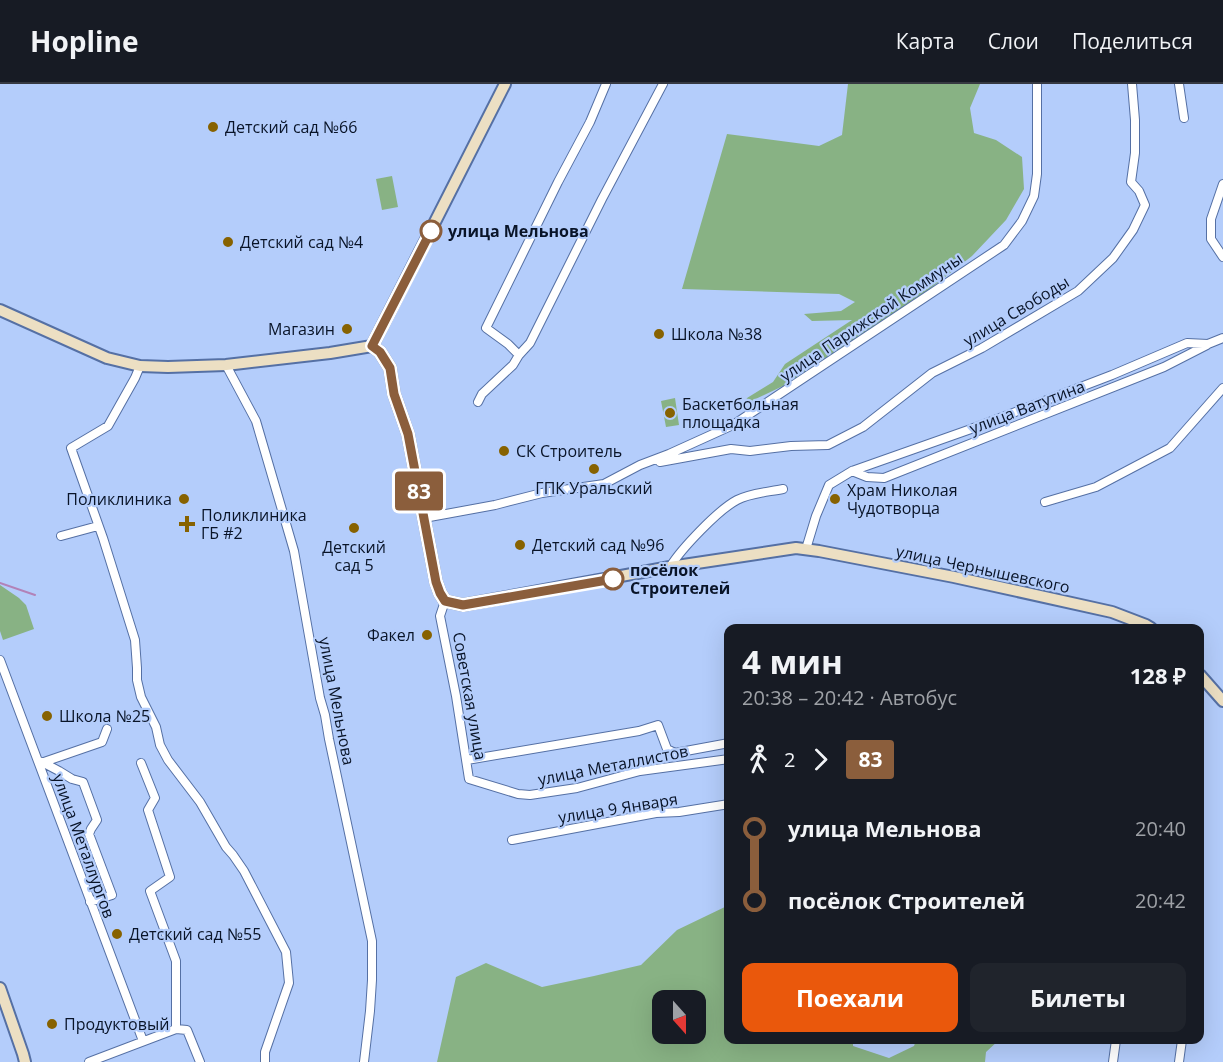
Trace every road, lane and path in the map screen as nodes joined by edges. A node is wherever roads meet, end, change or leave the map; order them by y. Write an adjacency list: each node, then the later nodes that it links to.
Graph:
1 (505, 84): 13 (main road)
2 (606, 84): 14 (street)
3 (663, 84): 14 (street)
4 (1036, 84): 19 (street, улица Парижской Коммуны)
5 (1132, 84): 19 (street, улица Свободы)
6 (1179, 84): 7 (street)
7 (1184, 118)
8 (1223, 184): 9 (street)
9 (1223, 257)
10 (0, 310): 16 (main road)
11 (1223, 338): 12 (street, улица Ватутина)
12 (1208, 344): 20 (street, улица Ватутина); 20 (street, улица Ватутина)
13 (372, 346): 15 (main road); 23 (main road, Советская улица)
14 (519, 355): 18 (street)
15 (226, 365): 16 (main road); 52 (street, улица Мельнова)
16 (140, 366): 24 (street)
17 (1223, 388): 22 (street)
18 (478, 402)
19 (640, 465): 23 (street, улица Парижской Коммуны)
20 (852, 471): 26 (street, улица Ватутина)
21 (783, 489): 27 (street)
22 (1045, 502)
23 (424, 518): 28 (main road, Советская улица)
24 (98, 526): 25 (street); 51 (street)
25 (61, 536)
26 (806, 549): 27 (main road, улица Чернышевского); 29 (main road, улица Чернышевского)
27 (670, 567): 28 (main road, улица Чернышевского)
28 (445, 601): 35 (street, Советская улица)
29 (1143, 624)
30 (0, 660): 37 (street, улица Металлургов)
31 (1204, 680): 32 (main road)
32 (1223, 701)
33 (107, 729): 37 (street)
34 (724, 744): 35 (street, улица Металлистов)
35 (467, 760): 39 (street, Советская улица)
36 (724, 760): 39 (street, улица Металлистов)
37 (40, 763): 42 (street, улица Металлургов); 42 (street)
38 (141, 763): 44 (street)
39 (469, 779)
40 (724, 805): 41 (street, улица 9 Января)
41 (512, 840)
42 (90, 902): 45 (street, улица Металлургов)
43 (0, 988): 48 (main road)
44 (176, 1029): 45 (street); 50 (street)
45 (142, 1041): 49 (street)
46 (1115, 1044): 53 (street)
47 (1181, 1044): 54 (street)
48 (25, 1062)
49 (89, 1062)
50 (200, 1062)
51 (265, 1062)
52 (364, 1062)
53 (1113, 1062)
54 (1179, 1062)

